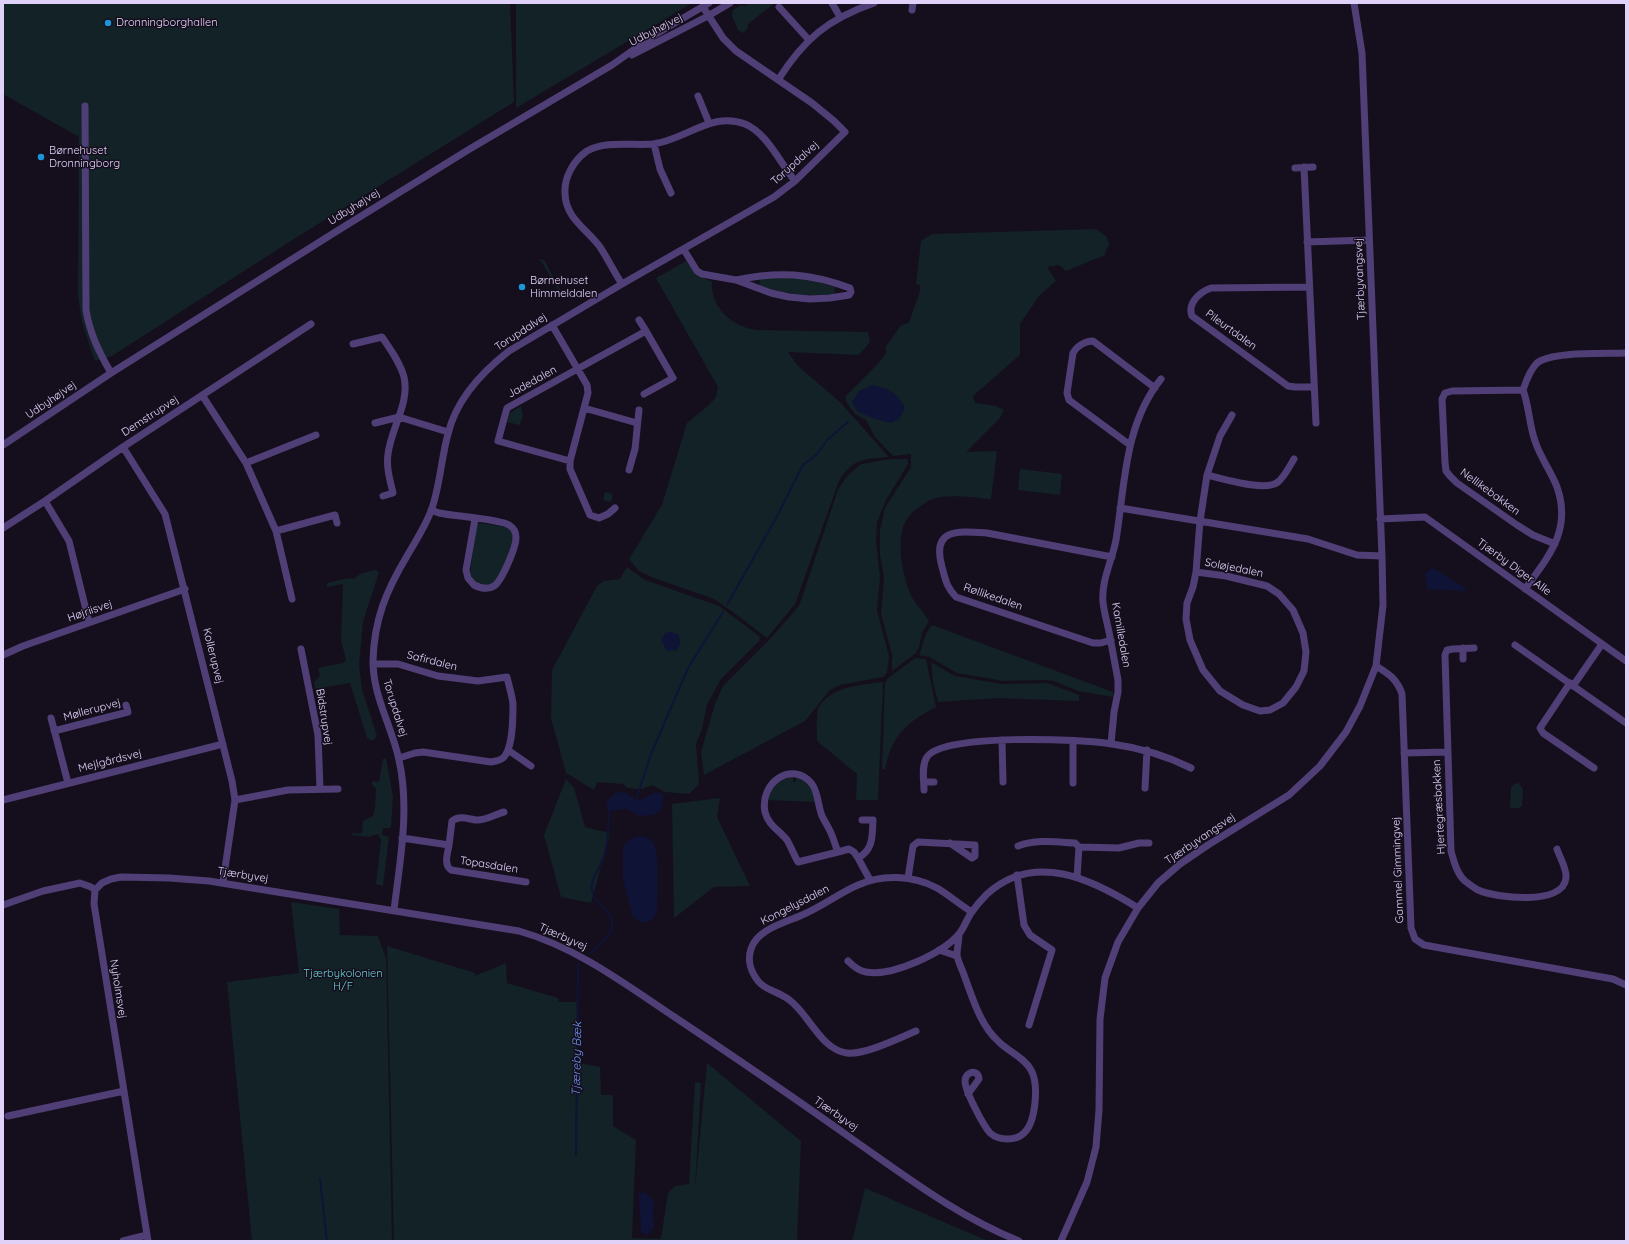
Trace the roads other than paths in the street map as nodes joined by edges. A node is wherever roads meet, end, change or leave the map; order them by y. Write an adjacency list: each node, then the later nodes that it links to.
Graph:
1 (730, 3): 7 (street, Udbyhøjvej)
2 (832, 3): 8 (street)
3 (874, 3): 8 (street)
4 (1354, 3): 21 (street, Tjærbyvangsvej)
5 (706, 5): 7 (street, Torupdalvej); 10 (street, Udbyhøjvej)
6 (779, 7): 9 (street)
7 (708, 16): 10 (street, Udbyhøjvej); 11 (street, Torupdalvej)
8 (840, 17): 9 (street)
9 (809, 40): 11 (street)
10 (612, 65): 34 (street, Udbyhøjvej)
11 (778, 80): 19 (street, Torupdalvej)
12 (698, 96): 14 (street)
13 (85, 106): 34 (street)
14 (709, 123): 15 (street); 19 (street)
15 (654, 144): 20 (street); 25 (street)
16 (1304, 167): 17 (street); 18 (street); 22 (street)
17 (1313, 167)
18 (1295, 168)
19 (795, 180): 23 (street, Torupdalvej)
20 (671, 193)
21 (1369, 240): 22 (street); 64 (street, Tjærbyvangsvej)
22 (1307, 242): 26 (street)
23 (684, 250): 24 (street); 25 (street, Torupdalvej)
24 (736, 280): 24 (street)
25 (622, 284): 29 (street, Torupdalvej)
26 (1309, 287): 36 (street); 36 (street, Pileurtdalen)
27 (639, 320): 30 (street)
28 (311, 324): 40 (street, Demstrupvej)
29 (552, 325): 33 (street); 48 (street, Torupdalvej)
30 (646, 331): 33 (street, Jadedalen); 39 (street)
31 (353, 344): 44 (street)
32 (1626, 353): 38 (street)
33 (579, 369): 41 (street); 54 (street, Jadedalen)
34 (111, 373): 50 (street, Udbyhøjvej)
35 (1161, 379): 37 (street, Kamilledalen)
36 (1314, 387): 47 (street)
37 (1155, 388): 51 (street, Kamilledalen); 51 (street)
38 (1522, 390): 69 (street); 69 (street, Nellikebakken)
39 (644, 394)
40 (202, 395): 52 (street, Demstrupvej); 55 (street)
41 (584, 408): 45 (street); 54 (street)
42 (639, 410): 45 (street)
43 (1232, 415): 57 (street, Soløjedalen)
44 (399, 417): 46 (street); 48 (street); 58 (street)
45 (637, 422): 56 (street)
46 (375, 423)
47 (1316, 423)
48 (448, 432): 62 (street, Torupdalvej)
49 (316, 436): 55 (street)
50 (3, 445)
51 (1130, 445): 61 (street, Kamilledalen)
52 (122, 447): 59 (street, Demstrupvej); 74 (street, Kollerupvej)
53 (1294, 459): 57 (street)
54 (570, 461): 60 (street)
55 (246, 463): 68 (street)
56 (629, 470)
57 (1207, 475): 65 (street, Soløjedalen)
58 (383, 496)
59 (45, 501): 67 (street, Demstrupvej); 76 (street)
60 (615, 508)
61 (1120, 508): 65 (street); 71 (street, Kamilledalen)
62 (431, 510): 63 (street); 86 (street, Torupdalvej)
63 (474, 519): 63 (street)
64 (1380, 519): 70 (street, Tjærbyvangsvej); 73 (street, Tjærby Diger Alle)
65 (1200, 521): 70 (street); 72 (street, Soløjedalen)
66 (337, 523): 68 (street)
67 (3, 528)
68 (276, 531): 75 (street)
69 (1555, 544): 73 (street)
70 (1382, 556): 87 (street, Tjærbyvangsvej)
71 (1112, 557): 77 (street, Kamilledalen); 77 (street, Røllikedalen)
72 (1196, 572): 72 (street, Soløjedalen)
73 (1525, 589): 79 (street, Tjærby Diger Alle)
74 (185, 590): 76 (street, Højriisvej); 95 (street, Kollerupvej)
75 (292, 599)
76 (90, 622): 83 (street, Højriisvej)
77 (1111, 640): 96 (street, Kamilledalen)
78 (1515, 644): 88 (street)
79 (1602, 644): 85 (street, Tjærby Diger Alle); 88 (street)
80 (1463, 648): 81 (street, Hjertegræsbakken); 84 (street); 99 (street, Hjertegræsbakken)
81 (1474, 648)
82 (301, 649): 111 (street, Bidstrupvej)
83 (3, 655)
84 (1463, 659)
85 (1626, 661)
86 (373, 664): 97 (street, Safirdalen); 101 (street, Torupdalvej)
87 (1376, 666): 100 (street, Gammel Gimmingvej); 135 (street, Tjærbyvangsvej)
88 (1572, 684): 91 (street); 104 (street)
89 (126, 706): 92 (street, Møllerupvej)
90 (51, 718): 92 (street, Møllerupvej)
91 (1626, 723)
92 (54, 731): 109 (street, Møllerupvej)
93 (1002, 740): 94 (street); 105 (street); 107 (street)
94 (1074, 742): 96 (street); 108 (street)
95 (223, 744): 109 (street, Mejlgårdsvej); 115 (street, Kollerupvej)
96 (1111, 744): 98 (street)
97 (508, 750): 101 (street); 102 (street)
98 (1147, 750): 103 (street); 110 (street)
99 (1447, 752): 100 (street, Hjertegræsbakken); 124 (street, Hjertegræsbakken)
100 (1404, 753): 142 (street, Gammel Gimmingvej)
101 (399, 758): 118 (street, Torupdalvej)
102 (531, 766)
103 (1191, 768)
104 (1594, 768)
105 (924, 782): 106 (street); 113 (street)
106 (934, 782)
107 (1003, 782)
108 (1073, 783)
109 (68, 784): 114 (street, Mejlgårdsvej)
110 (1145, 788)
111 (320, 789): 112 (street); 115 (street)
112 (338, 789)
113 (924, 790)
114 (3, 800)
115 (235, 800): 131 (street, Kollerupvej)
116 (504, 812): 121 (street, Topasdalen)
117 (862, 820): 126 (street)
118 (402, 838): 121 (street, Topasdalen); 136 (street, Torupdalvej)
119 (1149, 843): 123 (street)
120 (950, 844): 129 (street)
121 (449, 845): 132 (street, Topasdalen)
122 (1018, 846): 123 (street)
123 (1079, 847): 128 (street)
124 (1557, 849)
125 (838, 852): 125 (street); 126 (street)
126 (858, 858): 130 (street)
127 (1018, 875): 128 (street); 137 (street); 143 (street)
128 (1077, 877): 135 (street)
129 (908, 878): 130 (street, Kongelysdalen); 137 (street, Kongelysdalen)
130 (870, 880): 144 (street, Kongelysdalen)
131 (223, 882): 133 (street, Tjærbyvej); 136 (street, Tjærbyvej)
132 (526, 882)
133 (95, 890): 134 (street); 145 (street, Nyholmsvej)
134 (3, 905)
135 (1138, 908): 151 (street, Tjærbyvangsvej)
136 (394, 910): 150 (street, Tjærbyvej)
137 (972, 912): 138 (street)
138 (959, 934): 139 (street); 140 (street)
139 (939, 950): 140 (street); 141 (street)
140 (957, 956): 146 (street)
141 (848, 961)
142 (1626, 985)
143 (1028, 1025)
144 (916, 1031)
145 (124, 1091): 147 (street); 148 (street, Nyholmsvej)
146 (968, 1094)
147 (8, 1116)
148 (147, 1238): 149 (street, Nyholmsvej)
149 (123, 1241)
150 (1019, 1241)
151 (1061, 1241)

